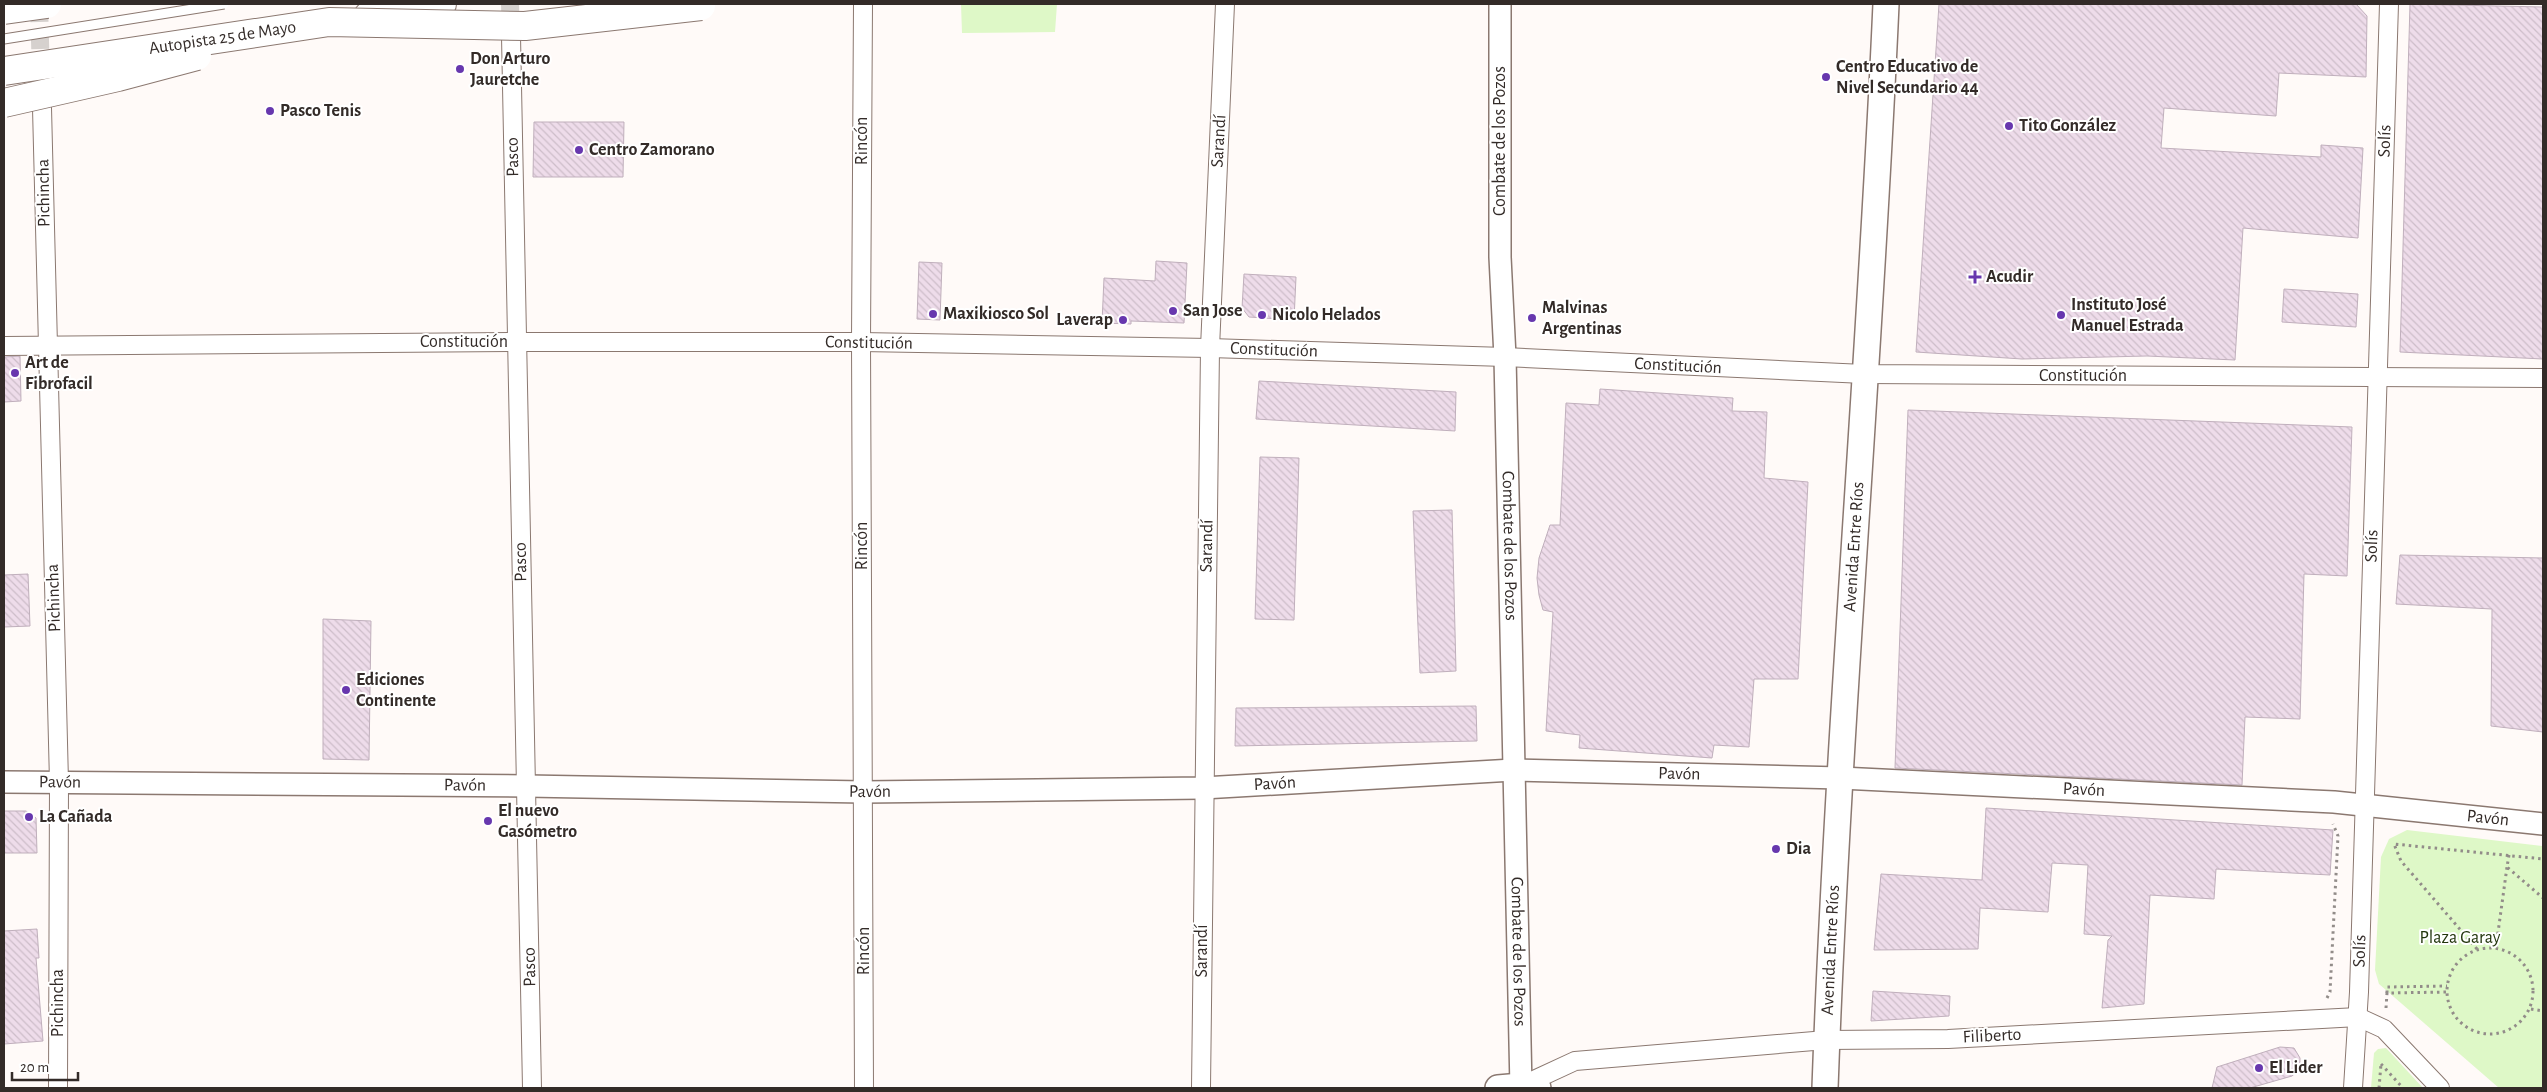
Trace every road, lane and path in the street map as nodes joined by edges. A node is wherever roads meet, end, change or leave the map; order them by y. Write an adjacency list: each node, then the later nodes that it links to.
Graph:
1 (47, 4): 10 (highway, bridge)
2 (224, 4): 14 (lane, bridge)
3 (442, 4): 11 (highway, Autopista 25 de Mayo, bridge)
4 (717, 4): 11 (highway, bridge)
5 (862, 4): 19 (street, Rincón)
6 (1226, 4): 22 (street, Sarandí)
7 (1500, 4): 23 (street, Combate de los Pozos)
8 (1886, 4): 24 (main road, Avenida Entre Ríos)
9 (2389, 4): 25 (street, Solís)
10 (4, 10)
11 (329, 22): 12 (highway, Autopista 25 de Mayo, bridge)
12 (264, 31): 15 (highway, Autopista 25 de Mayo, bridge); 16 (highway, bridge)
13 (510, 36): 18 (street, Pasco)
14 (4, 39)
15 (4, 71)
16 (4, 103)
17 (42, 108): 20 (street, Pichincha)
18 (516, 342): 19 (street, Constitución); 20 (street, Constitución); 31 (street, Pasco)
19 (861, 342): 22 (street, Constitución); 33 (street, Rincón)
20 (46, 344): 21 (street, Constitución); 30 (street, Pichincha)
21 (4, 346)
22 (1210, 348): 23 (street, Constitución); 32 (street, Sarandí)
23 (1506, 357): 24 (street, Constitución); 27 (street, Combate de los Pozos)
24 (1864, 374): 25 (street, Constitución); 28 (main road, Avenida Entre Ríos)
25 (2377, 378): 26 (street, Constitución); 34 (street, Solís)
26 (2543, 378)
27 (1513, 770): 28 (street, Pavón); 32 (street, Pavón); 56 (street, Combate de los Pozos)
28 (1842, 778): 34 (street, Pavón); 51 (main road, Avenida Entre Ríos)
29 (4, 782): 30 (street, Pavón)
30 (59, 782): 31 (street, Pavón); 52 (street, Pichincha)
31 (527, 786): 33 (street, Pavón); 53 (street, Pasco)
32 (1203, 788): 33 (street, Pavón); 55 (street, Sarandí)
33 (864, 792): 54 (street, Rincón)
34 (2365, 806): 36 (street, Pavón); 50 (street, Solís)
35 (2332, 822): 46 (path)
36 (2543, 824)
37 (2509, 855): 38 (path); 39 (path); 42 (path)
38 (2543, 859)
39 (2507, 867): 40 (path); 41 (path)
40 (2543, 898)
41 (2496, 947): 42 (path); 47 (path)
42 (2477, 949): 43 (path)
43 (2447, 986): 44 (path); 45 (path)
44 (2447, 992): 45 (path); 47 (path)
45 (2387, 993): 48 (path)
46 (2327, 998)
47 (2531, 1010): 49 (path)
48 (2385, 1011)
49 (2543, 1011)
50 (2358, 1017): 51 (street, Filiberto); 58 (street, Solís); 61 (street, Filiberto)
51 (1826, 1040): 56 (street, Filiberto); 57 (main road, Avenida Entre Ríos)
52 (58, 1088)
53 (532, 1088)
54 (864, 1088)
55 (1201, 1088)
56 (1519, 1088)
57 (1825, 1088)
58 (2353, 1088)
59 (2379, 1088): 60 (path)
60 (2403, 1088)
61 (2440, 1088)

